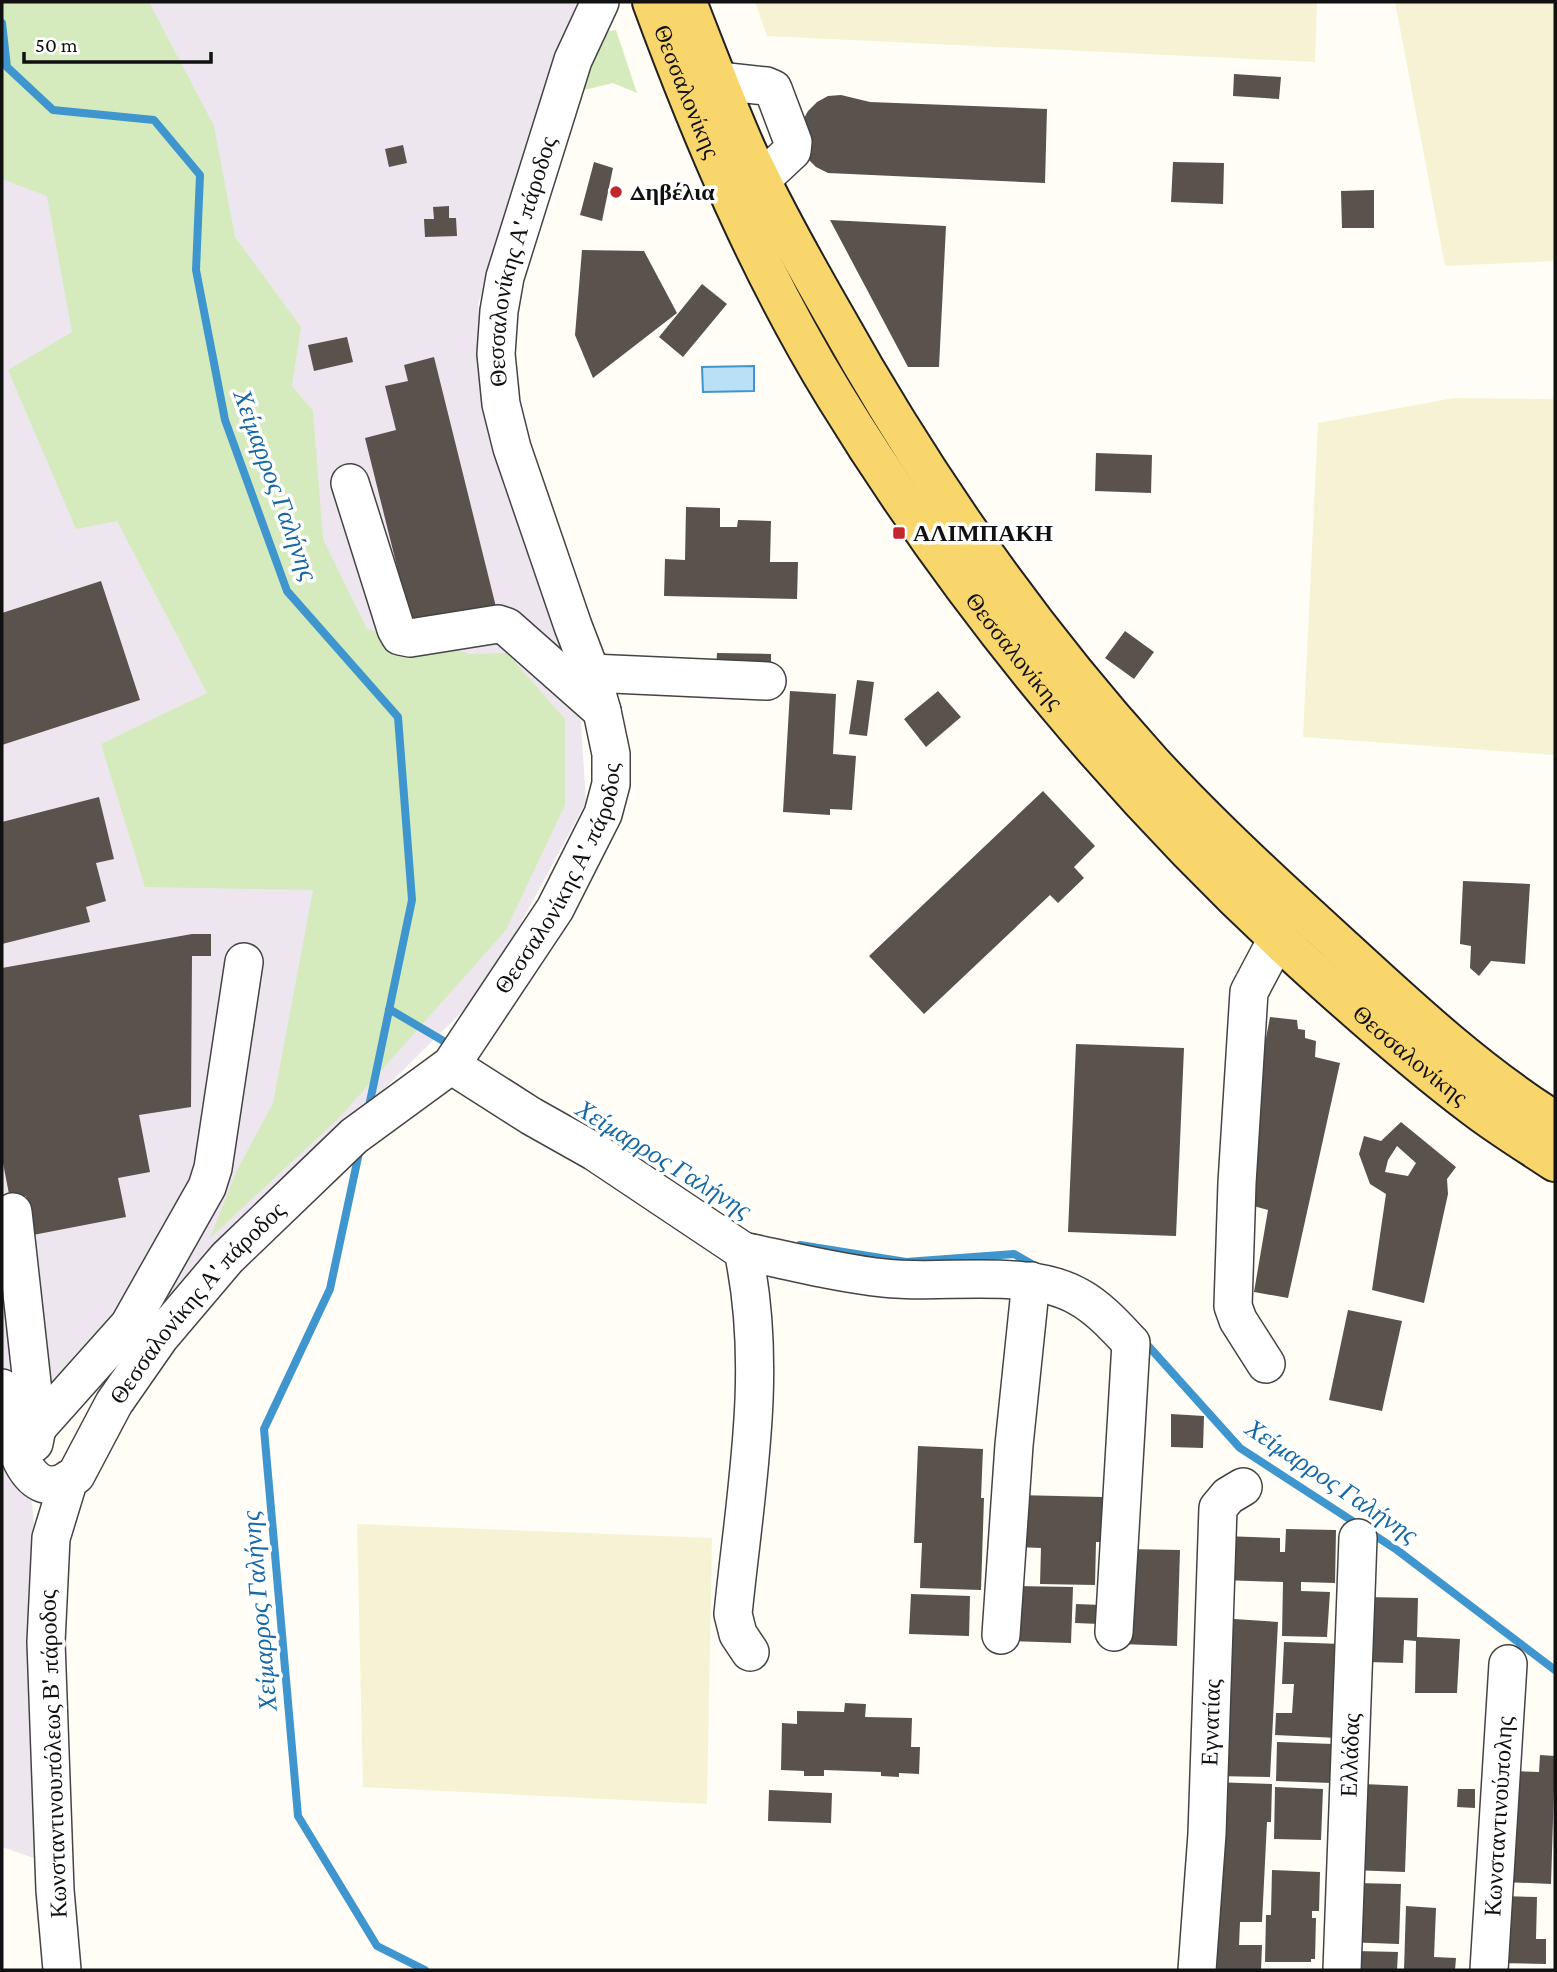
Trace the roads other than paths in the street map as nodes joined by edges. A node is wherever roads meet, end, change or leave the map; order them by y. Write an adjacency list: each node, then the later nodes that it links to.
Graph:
1 (600, 2): 5 (street, Θεσσαλονίκης Α' πάροδος)
2 (652, 2): 8 (main road, Θεσσαλονίκης)
3 (687, 2): 11 (main road, Θεσσαλονίκης)
4 (350, 483): 7 (street)
5 (592, 673): 6 (street); 7 (street, Θεσσαλονίκης Α' πάροδος)
6 (767, 681)
7 (602, 711): 10 (street, Θεσσαλονίκης Α' πάροδος)
8 (1277, 939): 12 (main road, Θεσσαλονίκης); 16 (street)
9 (244, 962): 18 (street)
10 (452, 1065): 14 (street); 19 (street, Θεσσαλονίκης Α' πάροδος)
11 (1555, 1121)
12 (1555, 1162)
13 (13, 1212): 18 (street)
14 (743, 1251): 15 (street); 24 (street)
15 (1031, 1281): 22 (street); 23 (street)
16 (1266, 1364)
17 (2, 1388): 19 (street)
18 (37, 1427): 19 (street)
19 (40, 1481): 26 (street, Κωνσταντινουπόλεως Β' πάροδος)
20 (1243, 1487): 27 (street, Εγνατίας)
21 (1358, 1538): 28 (street, Ελλάδας)
22 (1114, 1632)
23 (1002, 1636)
24 (750, 1653)
25 (1508, 1664): 29 (street, Κωνσταντινούπολης)
26 (62, 1970)
27 (1197, 1970)
28 (1342, 1970)
29 (1489, 1970)

